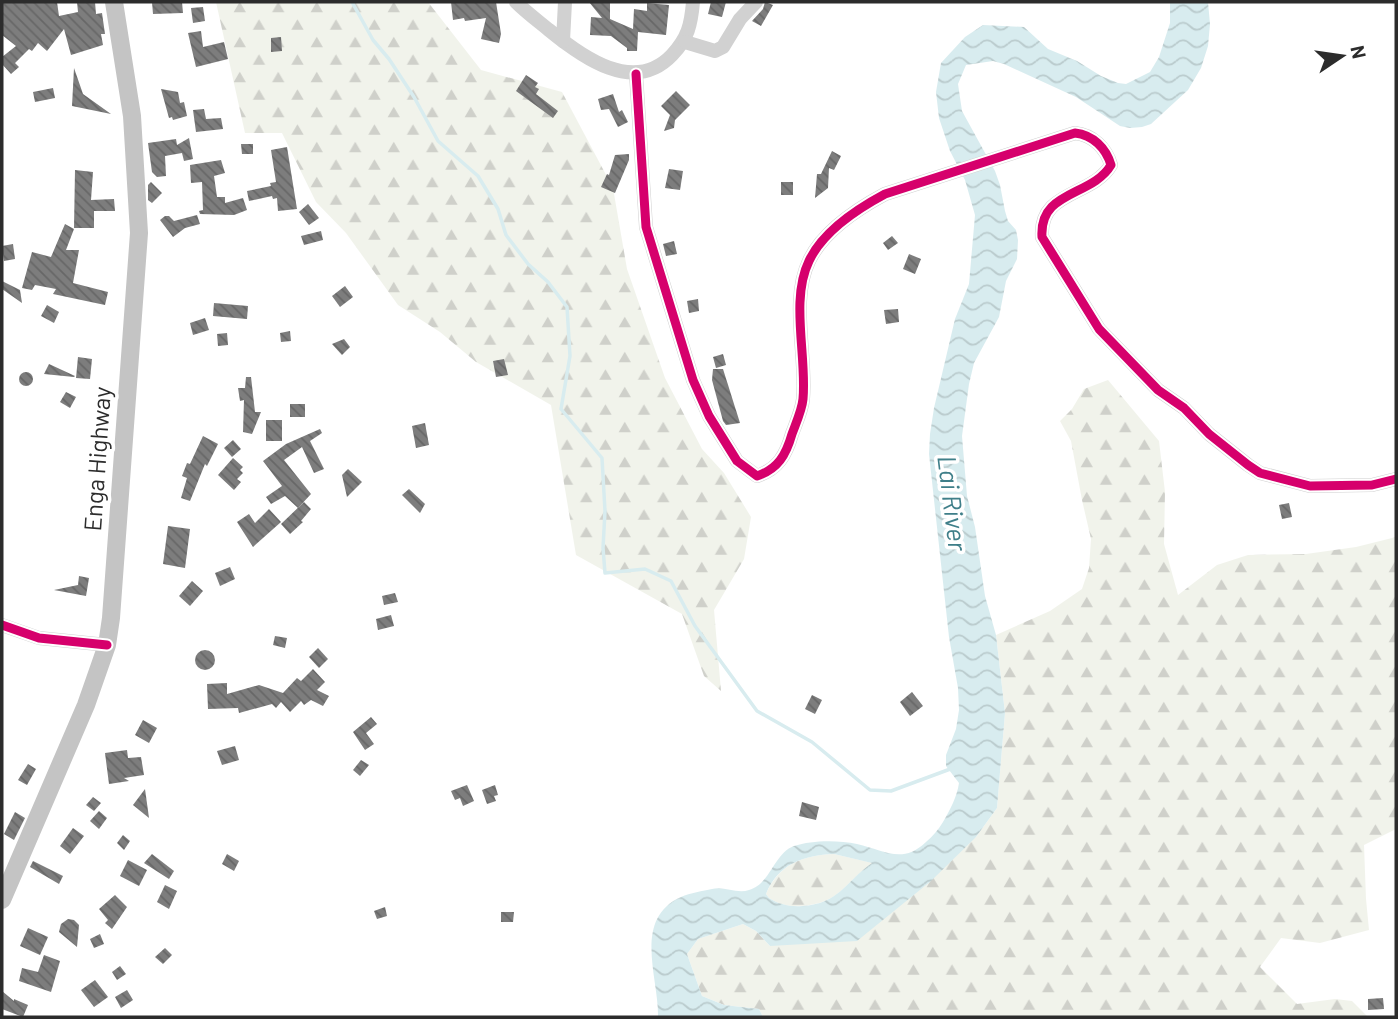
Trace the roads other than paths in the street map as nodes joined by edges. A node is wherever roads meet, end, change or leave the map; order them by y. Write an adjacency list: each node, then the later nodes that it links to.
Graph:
1 (114, 2): 13 (main road, Enga Highway)
2 (516, 2): 6 (street)
3 (565, 2): 6 (street)
4 (693, 2): 7 (street)
5 (756, 2): 7 (street)
6 (563, 41): 8 (street)
7 (685, 42): 8 (street)
8 (636, 74): 9 (street)
9 (1396, 479)
10 (2, 625): 11 (street)
11 (23, 632): 12 (street); 13 (street)
12 (2, 635)
13 (107, 645): 14 (main road, Enga Highway)
14 (2, 900)

